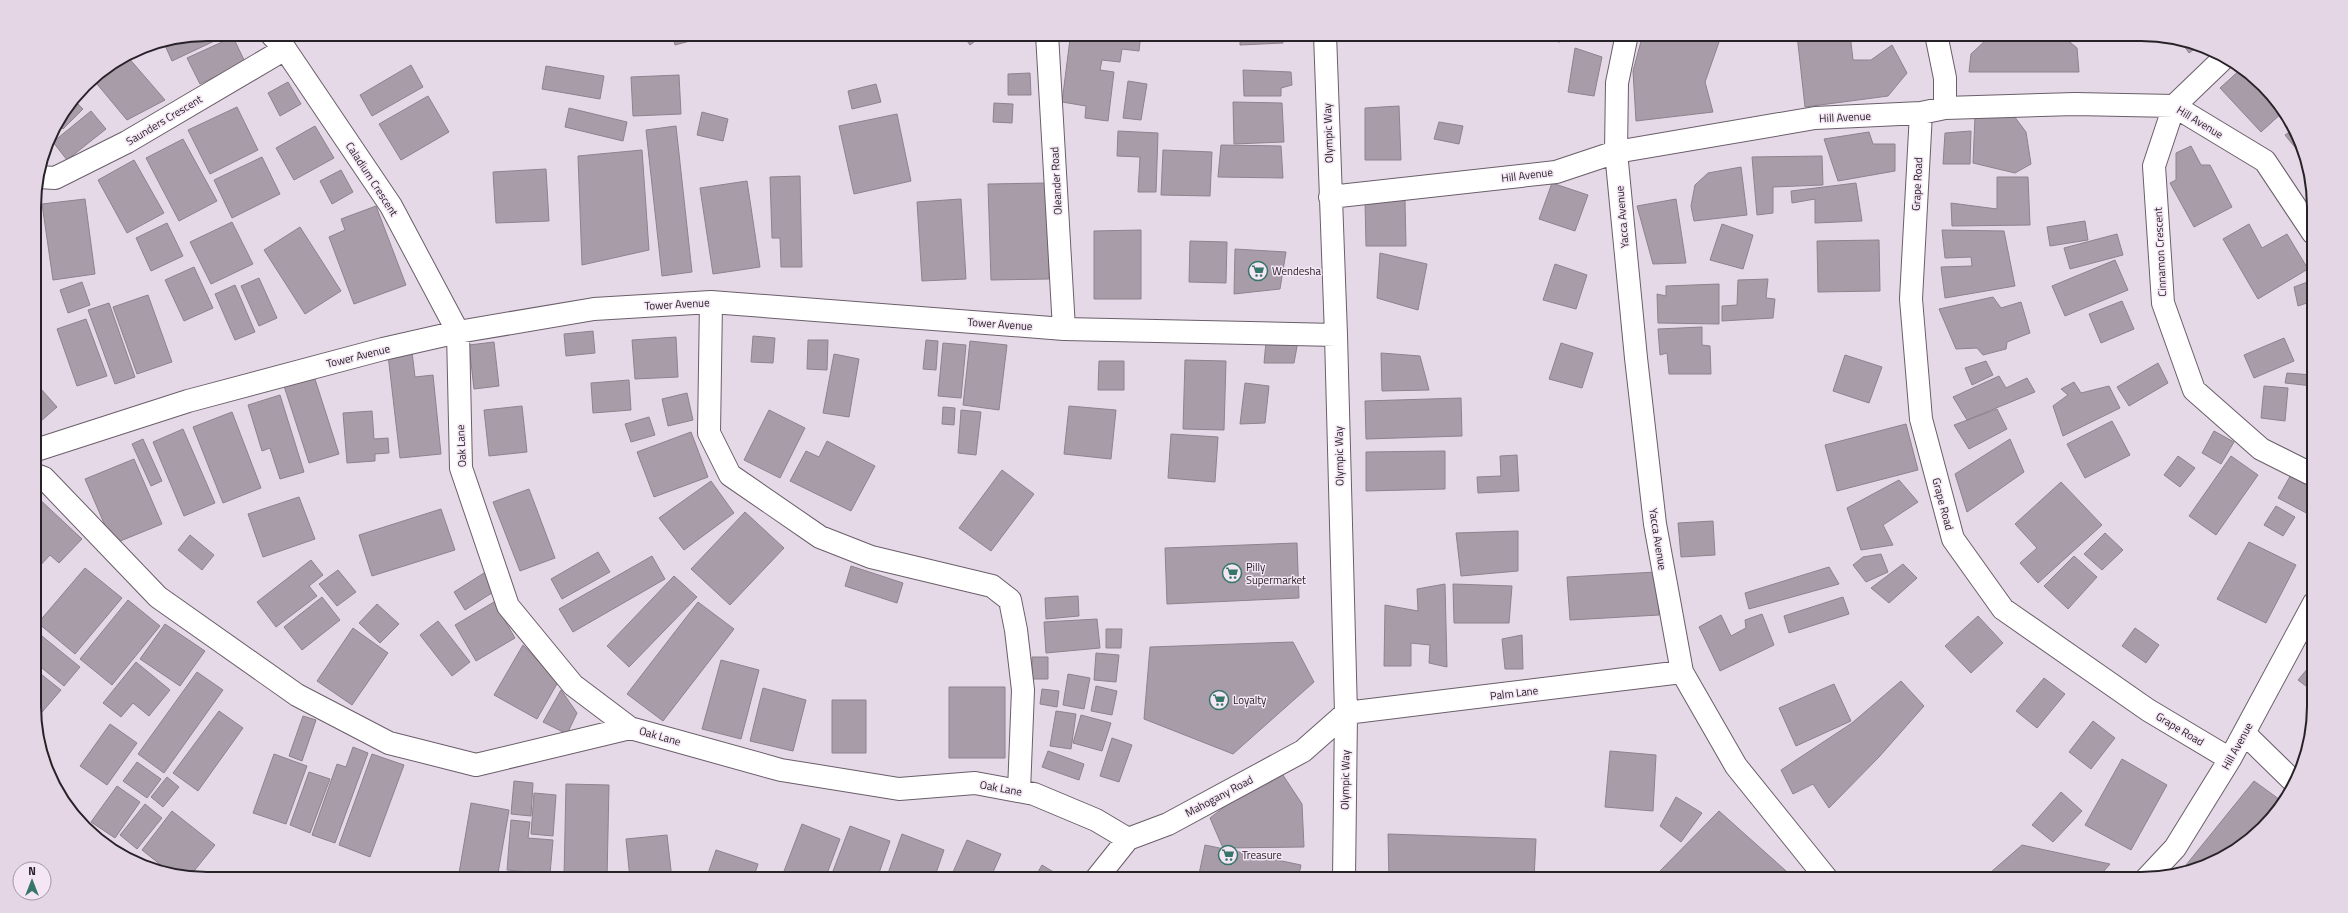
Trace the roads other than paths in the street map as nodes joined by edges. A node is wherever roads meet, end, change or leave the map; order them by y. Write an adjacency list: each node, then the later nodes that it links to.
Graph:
1 (278, 41): 11 (street, Saunders Crescent); 16 (street, Caladium Crescent)
2 (1047, 41): 15 (street, Oleander Road)
3 (1326, 41): 12 (street, Olympic Way)
4 (1626, 41): 10 (street, Yacca Avenue)
5 (1937, 41): 8 (street)
6 (2221, 62): 7 (street, Cinnamon Crescent)
7 (2174, 106): 8 (street, Hill Avenue); 13 (street, Hill Avenue); 19 (street, Cinnamon Crescent)
8 (1945, 108): 9 (street, Hill Avenue)
9 (1921, 113): 10 (street, Hill Avenue); 26 (street, Grape Road)
10 (1616, 152): 12 (street, Hill Avenue); 22 (street, Yacca Avenue)
11 (44, 177)
12 (1330, 197): 17 (street, Olympic Way)
13 (2307, 224)
14 (710, 302): 15 (street, Tower Avenue); 16 (street, Tower Avenue); 28 (street)
15 (1064, 329): 17 (street, Tower Avenue)
16 (458, 332): 18 (street, Tower Avenue); 24 (street, Oak Lane)
17 (1336, 335): 23 (street, Olympic Way)
18 (41, 448)
19 (2307, 473)
20 (41, 477): 24 (street)
21 (2307, 616): 25 (street, Hill Avenue)
22 (1682, 672): 23 (street, Palm Lane); 32 (street, Yacca Avenue)
23 (1346, 714): 29 (street, Mahogany Road); 31 (street, Olympic Way)
24 (630, 728): 28 (street, Oak Lane)
25 (2244, 733): 26 (street, Hill Avenue); 27 (street)
26 (2230, 760): 33 (street, Hill Avenue)
27 (2290, 778)
28 (1019, 791): 29 (street, Oak Lane)
29 (1128, 839): 30 (street)
30 (1102, 872)
31 (1344, 872)
32 (1821, 872)
33 (2153, 872)

